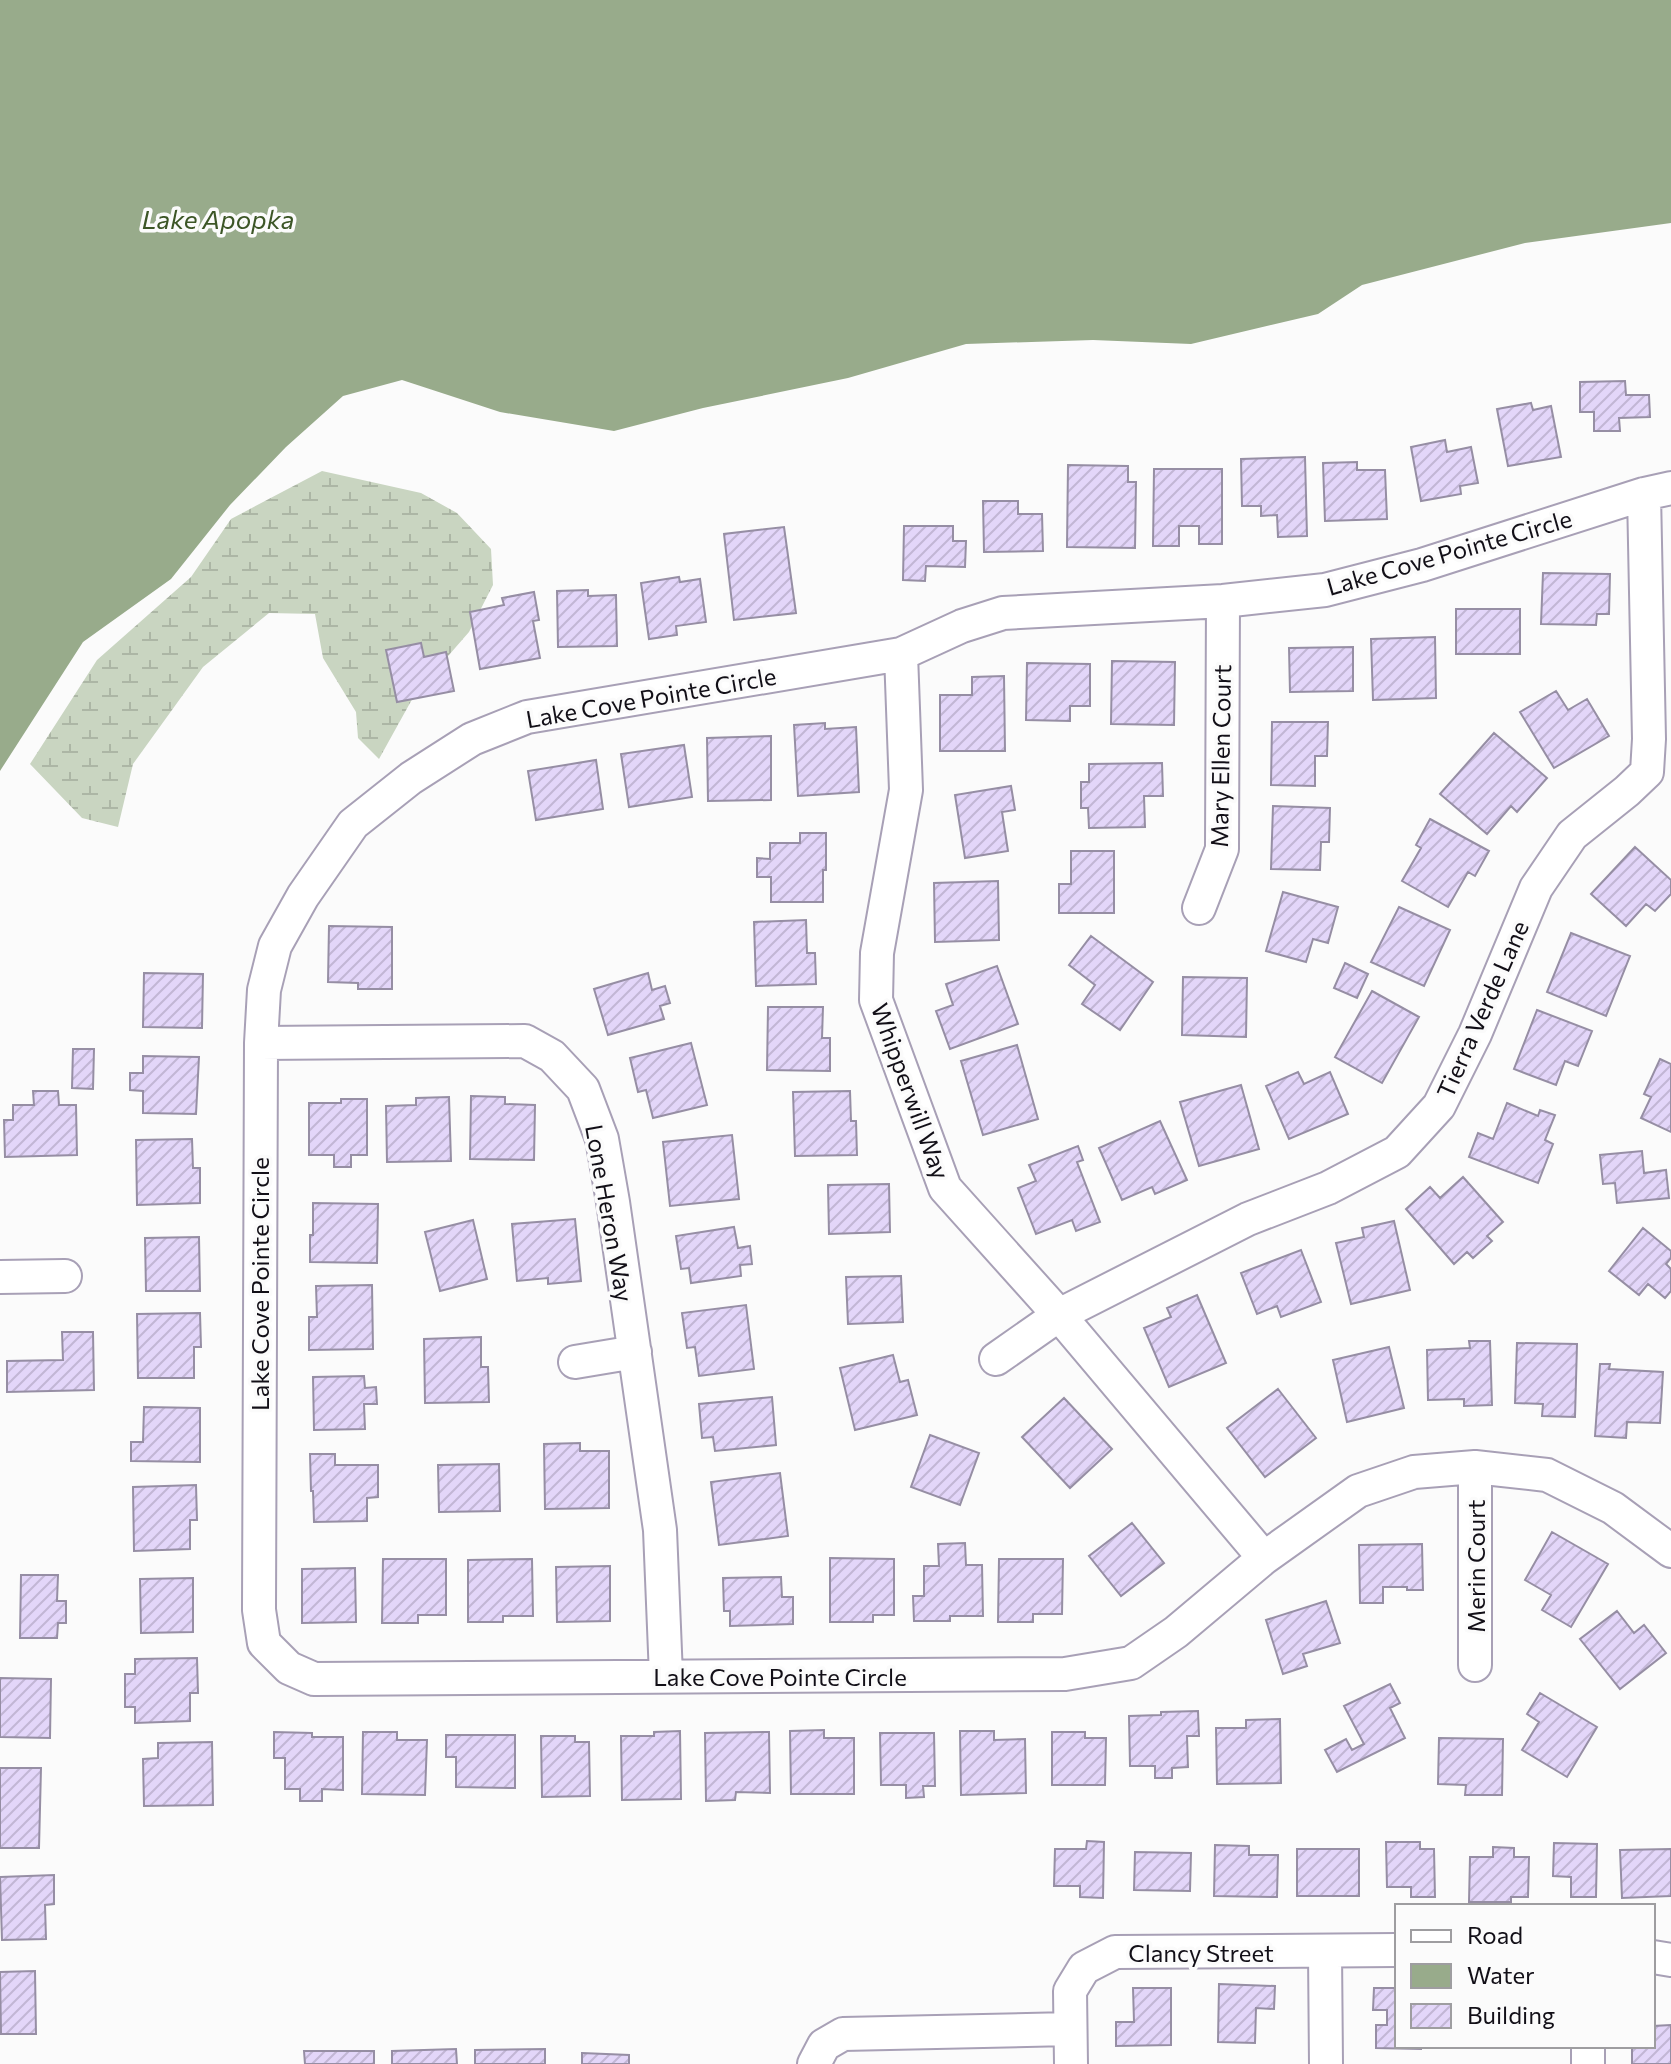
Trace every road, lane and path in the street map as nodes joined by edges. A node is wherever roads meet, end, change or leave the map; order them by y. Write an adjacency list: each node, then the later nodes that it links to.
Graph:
1 (1657, 491): 2 (street, Lake Cove Pointe Circle); 8 (street, Tierra Verde Lane)
2 (1223, 601): 3 (street, Lake Cove Pointe Circle); 4 (street, Mary Ellen Court)
3 (901, 654): 5 (street, Lake Cove Pointe Circle); 8 (street, Whipperwill Way)
4 (1199, 908)
5 (261, 1043): 9 (street, Lone Heron Way); 16 (street, Lake Cove Pointe Circle)
6 (65, 1276): 7 (street)
7 (0, 1277)
8 (1059, 1315): 10 (street, Tierra Verde Lane); 14 (street, Whipperwill Way)
9 (635, 1352): 11 (street); 16 (street, Lone Heron Way)
10 (996, 1359)
11 (575, 1362)
12 (1475, 1467): 13 (street, Lake Cove Pointe Circle); 14 (street, Lake Cove Pointe Circle); 15 (street, Merin Court)
13 (1671, 1551)
14 (1264, 1558): 16 (street, Lake Cove Pointe Circle)
15 (1475, 1665)
16 (666, 1676)
17 (1395, 1950): 18 (street, Clancy Street)
18 (1325, 1952): 19 (street, Clancy Street); 22 (street)
19 (1070, 2029): 20 (street); 21 (street, Clancy Street)
20 (819, 2055)
21 (1071, 2064)
22 (1326, 2064)

